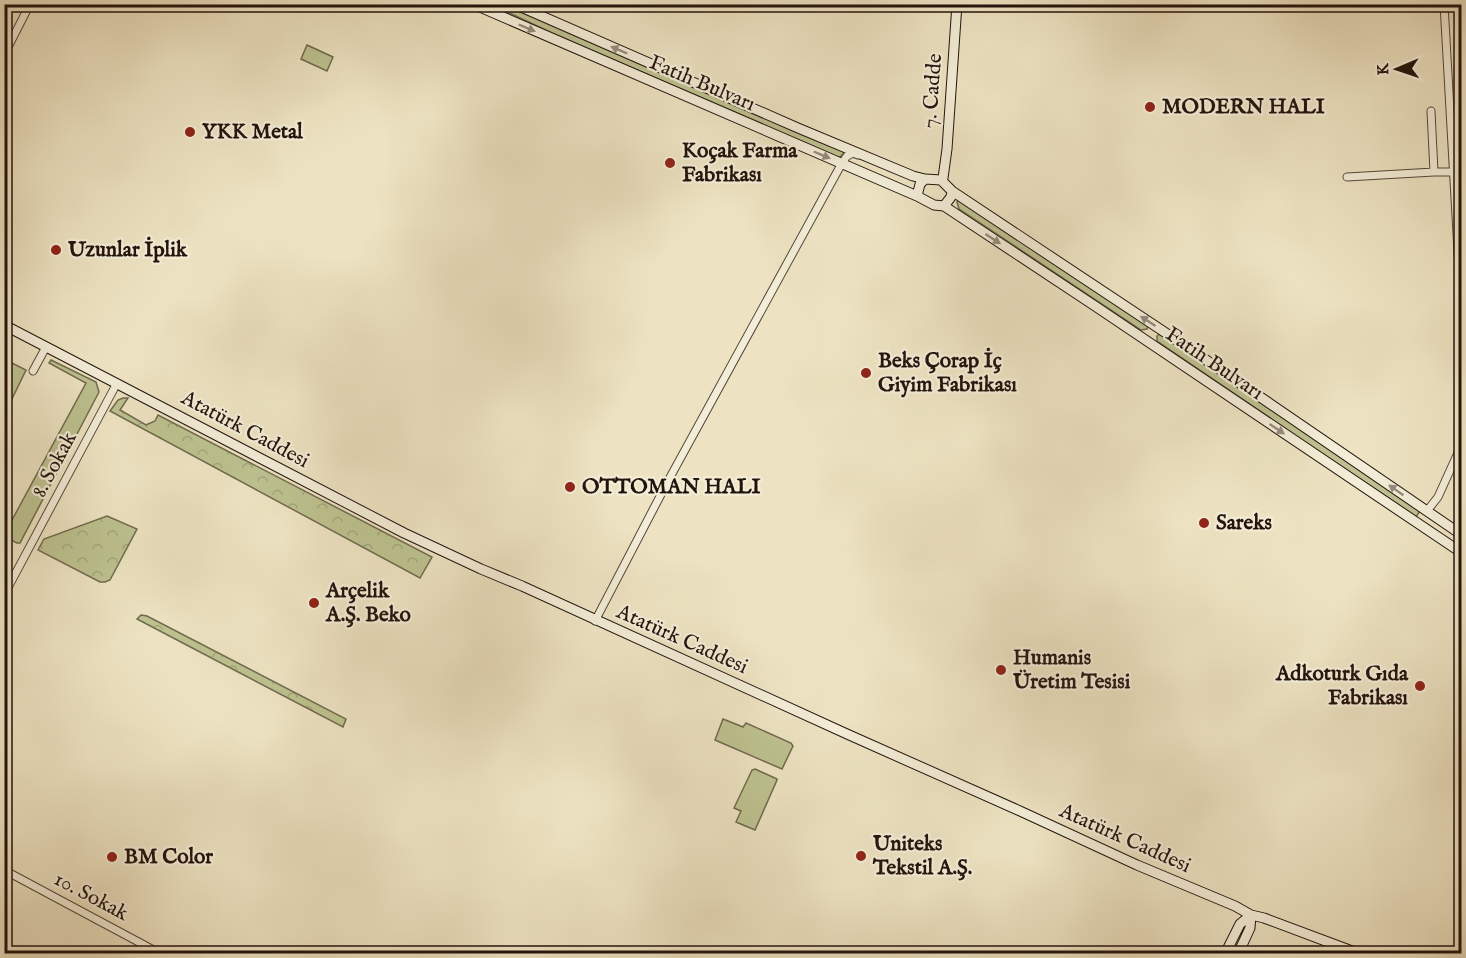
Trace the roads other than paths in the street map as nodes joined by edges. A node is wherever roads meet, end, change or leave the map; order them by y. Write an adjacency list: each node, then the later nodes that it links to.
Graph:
1 (30, 4): 6 (street)
2 (473, 4): 9 (main road, Fatih Bulvarı, one-way to 9)
3 (514, 4): 8 (main road, Fatih Bulvarı, one-way to 3)
4 (957, 4): 14 (main road, 7. Cadde)
5 (1444, 4): 11 (street)
6 (4, 55)
7 (1431, 111): 10 (street)
8 (877, 161): 9 (street); 13 (main road, Fatih Bulvarı)
9 (842, 163): 16 (main road, Fatih Bulvarı); 28 (street)
10 (1434, 172): 11 (street); 12 (street)
11 (1453, 172): 18 (street)
12 (1347, 177)
13 (925, 179): 14 (main road, Fatih Bulvarı); 16 (main road)
14 (941, 180): 15 (main road, Fatih Bulvarı)
15 (952, 192): 17 (main road); 24 (main road, Fatih Bulvarı, one-way to 15)
16 (917, 196): 17 (main road, Fatih Bulvarı)
17 (944, 207): 26 (main road, Fatih Bulvarı, one-way to 26)
18 (1461, 322)
19 (4, 325): 20 (main road, Atatürk Caddesi)
20 (46, 347): 21 (street); 22 (main road, Atatürk Caddesi)
21 (33, 371)
22 (117, 383): 27 (street, 8. Sokak); 28 (main road, Atatürk Caddesi)
23 (1461, 444): 24 (street)
24 (1427, 511): 25 (main road, Fatih Bulvarı)
25 (1461, 535)
26 (1461, 553)
27 (4, 595)
28 (595, 621): 30 (main road, Atatürk Caddesi)
29 (4, 870): 31 (street, 10. Sokak)
30 (1251, 915): 32 (main road); 33 (main road); 34 (main road, Atatürk Caddesi)
31 (161, 954)
32 (1225, 954)
33 (1238, 954)
34 (1360, 954)

